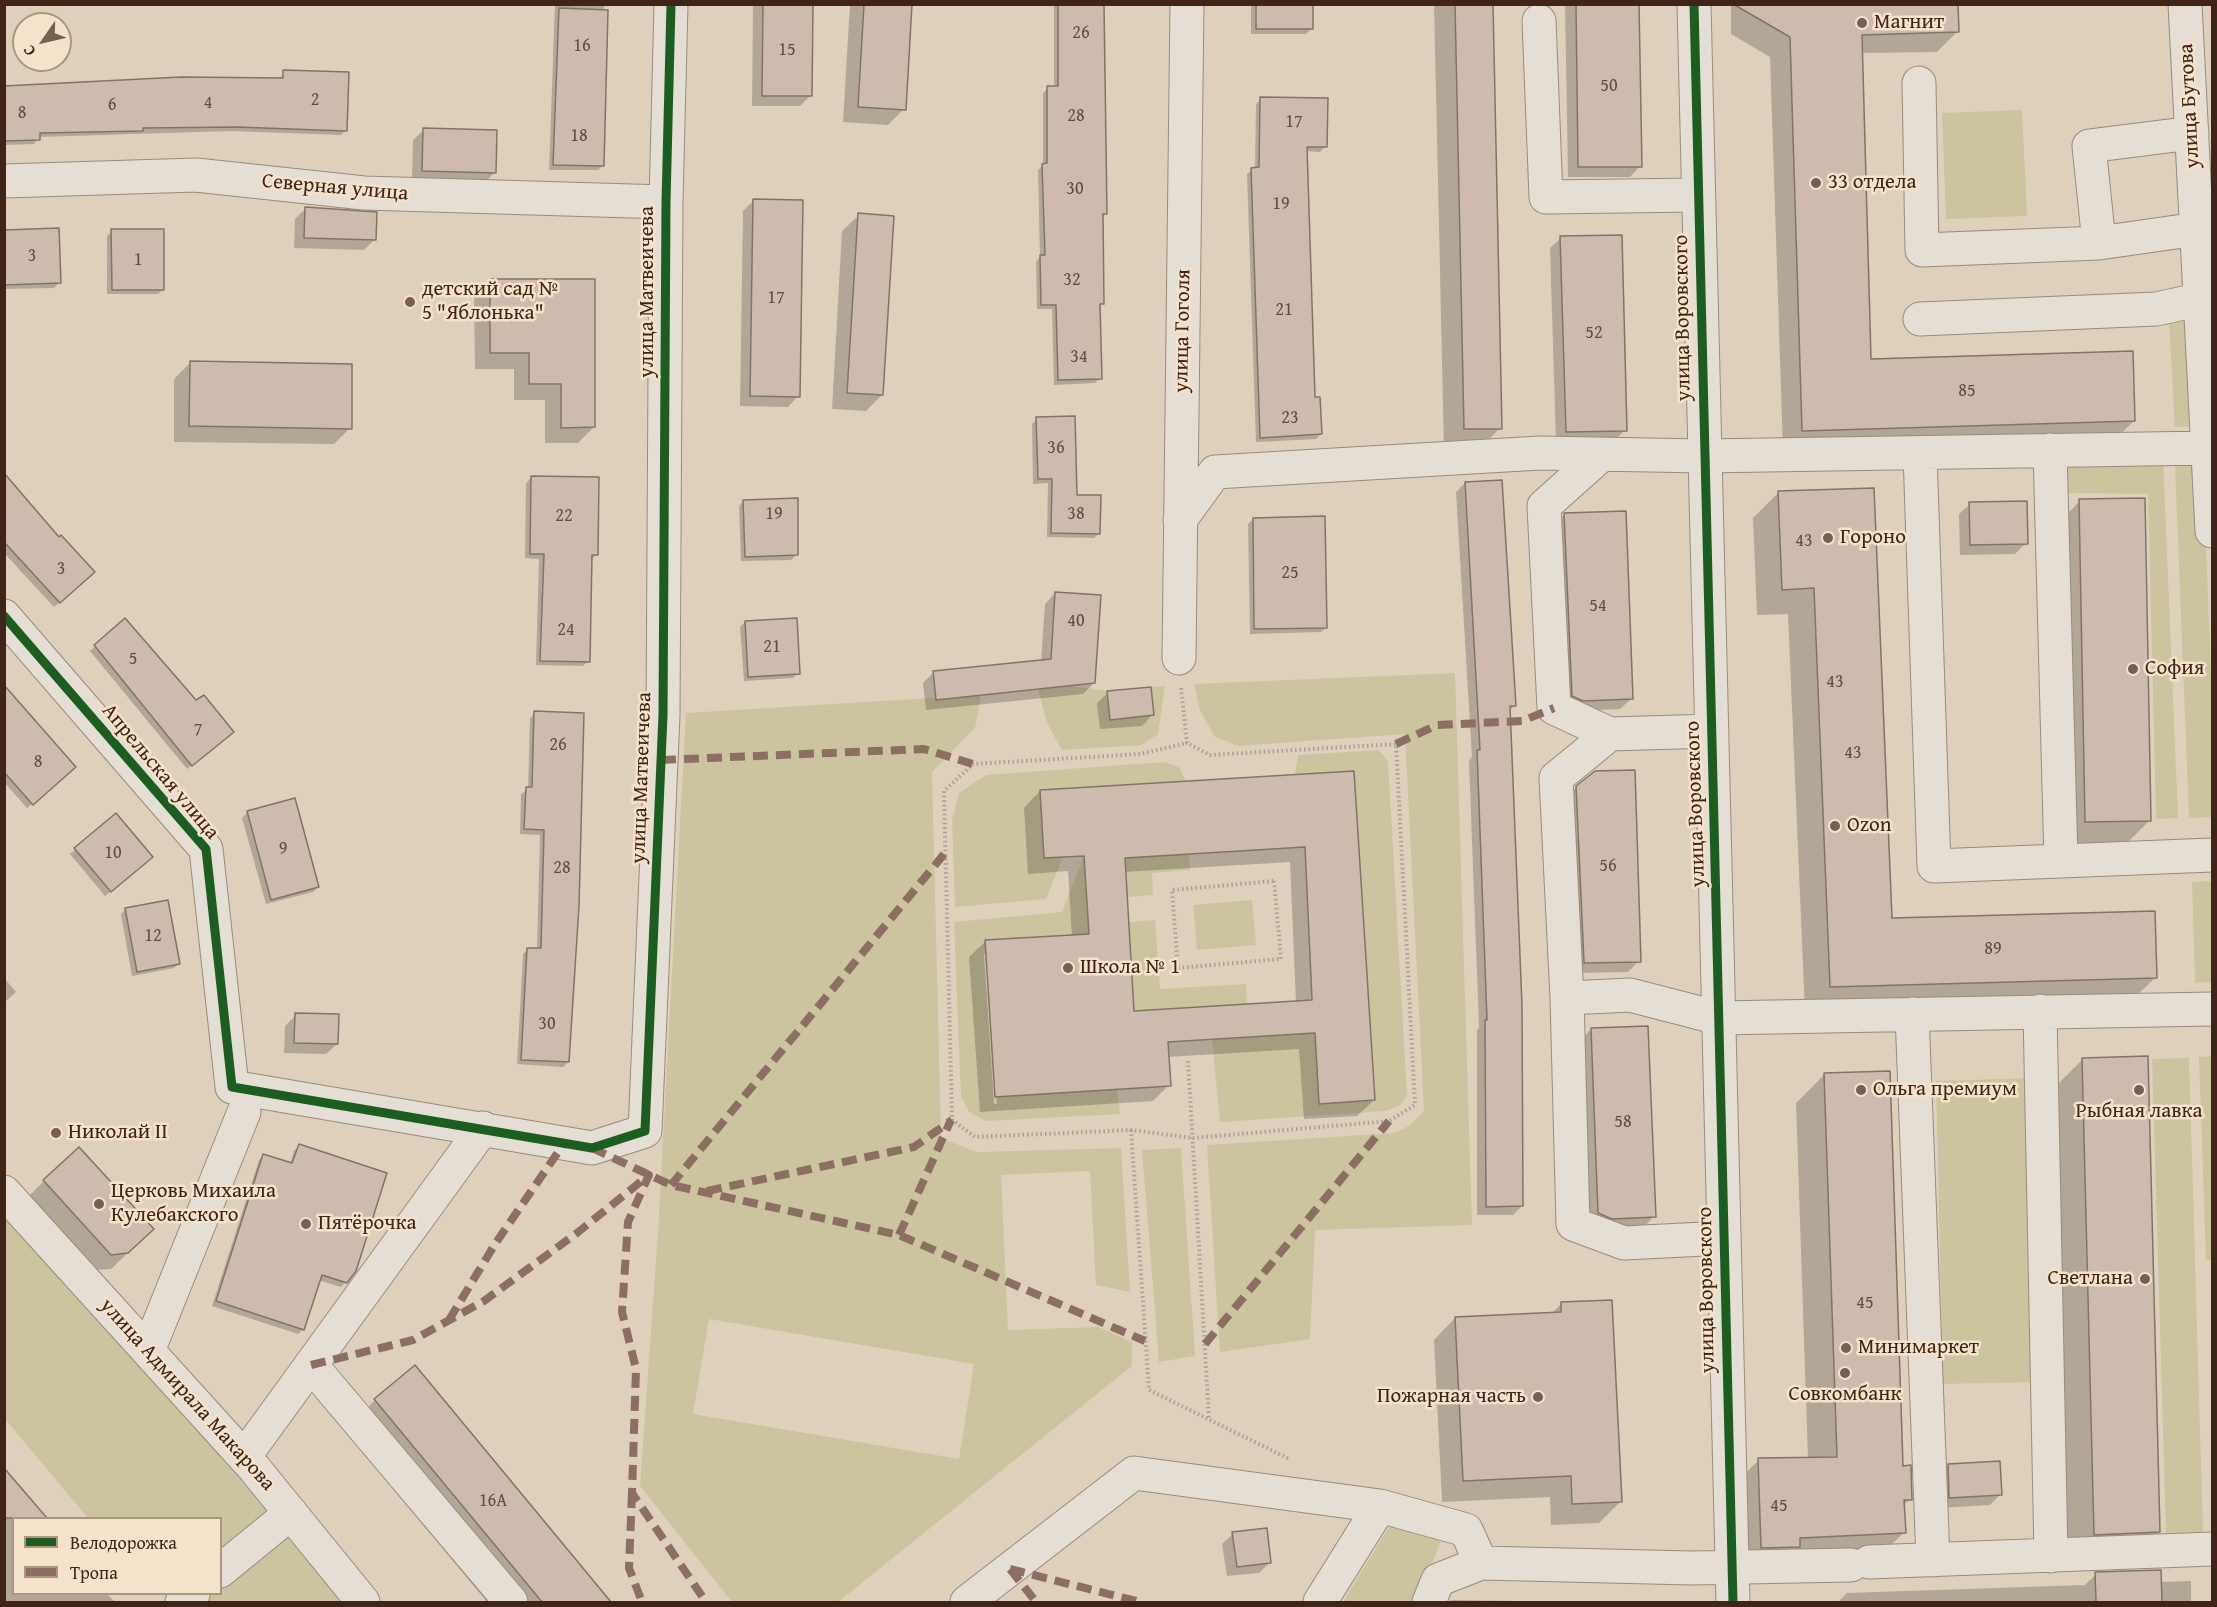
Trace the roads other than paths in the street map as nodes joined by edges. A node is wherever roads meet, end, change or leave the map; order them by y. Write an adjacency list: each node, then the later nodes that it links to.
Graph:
1 (671, 4): 10 (street, улица Матвеичева)
2 (1187, 4): 20 (street, улица Гоголя)
3 (1694, 4): 9 (street, улица Воровского)
4 (2185, 4): 7 (street, улица Бутова)
5 (1539, 21): 9 (street)
6 (1919, 83): 12 (street)
7 (2192, 133): 11 (street, улица Бутова); 12 (street)
8 (4, 181): 10 (street, Северная улица)
9 (1698, 195): 19 (street, улица Воровского)
10 (666, 202): 34 (street, улица Матвеичева)
11 (2197, 229): 12 (street); 13 (street, улица Бутова)
12 (2099, 243)
13 (2206, 298): 14 (street); 15 (street, улица Бутова)
14 (1920, 319)
15 (2208, 448): 16 (street); 21 (street, улица Бутова)
16 (2050, 450): 17 (street); 27 (street)
17 (1920, 453): 19 (street); 27 (street)
18 (1600, 456): 19 (street); 20 (street); 25 (street)
19 (1704, 456): 24 (street, улица Воровского)
20 (1180, 520): 23 (street, улица Гоголя)
21 (2212, 531)
22 (4, 616): 33 (street, Апрельская улица)
23 (1179, 658)
24 (1712, 730): 25 (street); 32 (street, улица Воровского)
25 (1610, 734): 28 (street)
26 (2212, 855): 27 (street)
27 (2061, 861)
28 (1567, 998): 32 (street); 36 (street)
29 (2212, 1009): 30 (street)
30 (2040, 1011): 31 (street); 43 (street)
31 (1912, 1014): 32 (street); 44 (street)
32 (1719, 1018): 36 (street, улица Воровского)
33 (238, 1099): 34 (street, улица Матвеичева); 37 (street)
34 (483, 1128): 38 (street)
35 (4, 1192): 37 (street, улица Адмирала Макарова)
36 (1724, 1238): 46 (street, улица Воровского)
37 (148, 1351): 39 (street, улица Адмирала Макарова)
38 (311, 1365): 39 (street); 49 (street)
39 (244, 1457): 41 (street, улица Адмирала Макарова)
40 (1380, 1506): 45 (street); 50 (street); 51 (street)
41 (291, 1513): 47 (street); 48 (street, улица Адмирала Макарова)
42 (2212, 1549): 43 (street)
43 (2050, 1556): 44 (street)
44 (1933, 1560): 46 (street)
45 (1481, 1563): 46 (street); 52 (street)
46 (1731, 1567): 53 (street, улица Воровского)
47 (222, 1569)
48 (363, 1602)
49 (512, 1602)
50 (967, 1602)
51 (1320, 1602)
52 (1429, 1602)
53 (1733, 1602)

